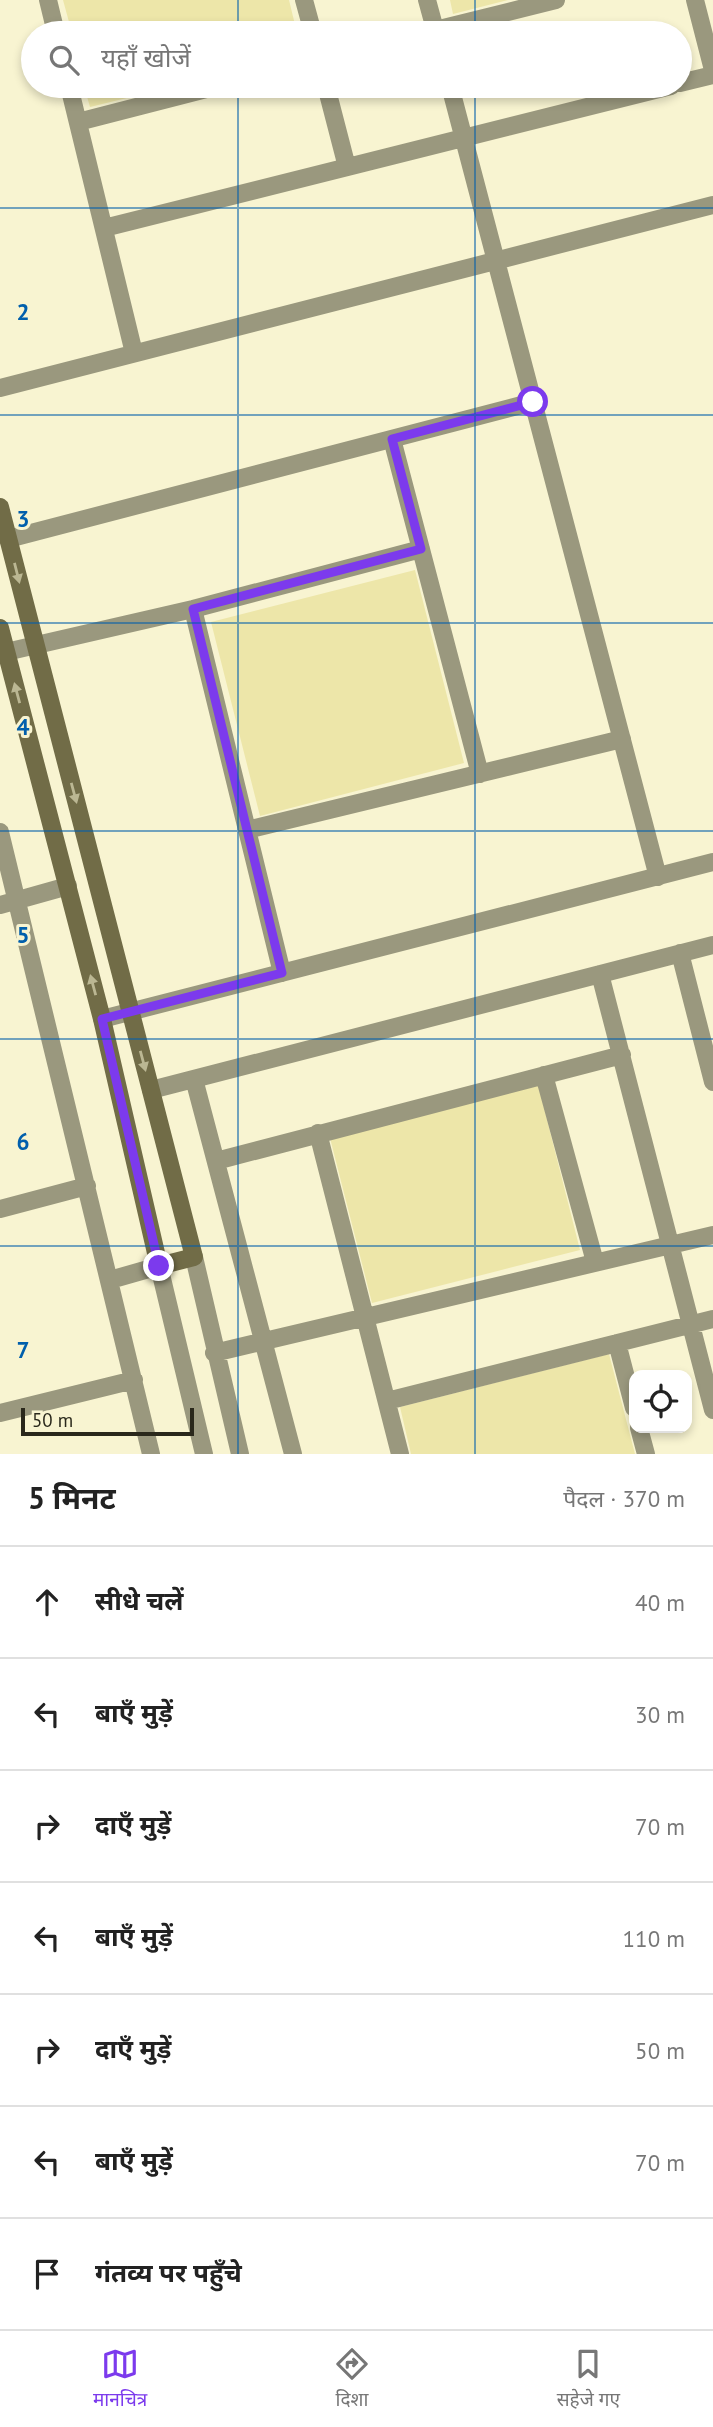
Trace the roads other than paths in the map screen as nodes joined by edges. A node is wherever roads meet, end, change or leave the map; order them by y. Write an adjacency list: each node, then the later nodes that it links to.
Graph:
1 (48, 0): 6 (street)
2 (304, 0): 7 (street)
3 (427, 0): 8 (street)
4 (556, 0): 9 (street)
5 (695, 0): 10 (street)
6 (53, 21)
7 (310, 21)
8 (430, 21)
9 (475, 21)
10 (713, 70)
11 (713, 75): 12 (street)
12 (692, 80)
13 (72, 98): 18 (street)
14 (171, 98): 18 (street)
15 (329, 98): 20 (street)
16 (453, 98): 19 (street)
17 (623, 98): 19 (street)
18 (78, 122): 22 (street)
19 (463, 138): 20 (street); 23 (street)
20 (347, 167): 22 (street)
21 (713, 205): 23 (street)
22 (104, 228): 24 (street)
23 (496, 261): 24 (street); 26 (street)
24 (134, 353): 25 (street)
25 (0, 388)
26 (533, 402): 27 (street); 35 (street)
27 (392, 439): 29 (street); 30 (street)
28 (0, 507): 29 (street)
29 (8, 539): 33 (street, one-way to 33)
30 (421, 549): 31 (street); 36 (street)
31 (193, 609): 33 (street); 37 (street)
32 (0, 628): 34 (street)
33 (36, 646): 34 (street); 47 (street, one-way to 47)
34 (6, 652): 41 (street, one-way to 34)
35 (622, 739): 36 (street); 40 (street)
36 (480, 774): 37 (street)
37 (247, 830): 45 (street)
38 (0, 832): 42 (street)
39 (713, 862): 40 (street)
40 (658, 877): 45 (street)
41 (68, 886): 42 (street); 48 (street, one-way to 41)
42 (9, 902): 56 (street)
43 (713, 945): 44 (street)
44 (680, 953): 46 (street); 52 (street)
45 (282, 973): 47 (street)
46 (600, 974): 49 (street); 51 (street)
47 (131, 1012): 48 (street); 53 (street, one-way to 53)
48 (102, 1019): 62 (street)
49 (622, 1055): 50 (street); 59 (street)
50 (544, 1075): 54 (street); 61 (street)
51 (194, 1079): 53 (street); 55 (street)
52 (713, 1082)
53 (151, 1090): 60 (street)
54 (318, 1133): 55 (street); 64 (street)
55 (216, 1161): 67 (street)
56 (87, 1186): 57 (street); 63 (street)
57 (0, 1209)
58 (713, 1235): 59 (street)
59 (671, 1244): 61 (street); 66 (street)
60 (194, 1257): 62 (street); 69 (street)
61 (595, 1262): 64 (street)
62 (159, 1266): 63 (street); 77 (street)
63 (110, 1280): 70 (street)
64 (365, 1315): 67 (street); 72 (street)
65 (713, 1319): 66 (street)
66 (691, 1325): 68 (street); 73 (street)
67 (263, 1339): 69 (street); 79 (street)
68 (617, 1343): 71 (street); 72 (street)
69 (214, 1353): 78 (street)
70 (134, 1380): 74 (street); 76 (street)
71 (629, 1389)
72 (387, 1401): 80 (street)
73 (713, 1410)
74 (0, 1413)
75 (640, 1433): 81 (street)
76 (151, 1454)
77 (204, 1454)
78 (240, 1454)
79 (293, 1454)
80 (400, 1454)
81 (646, 1454)

